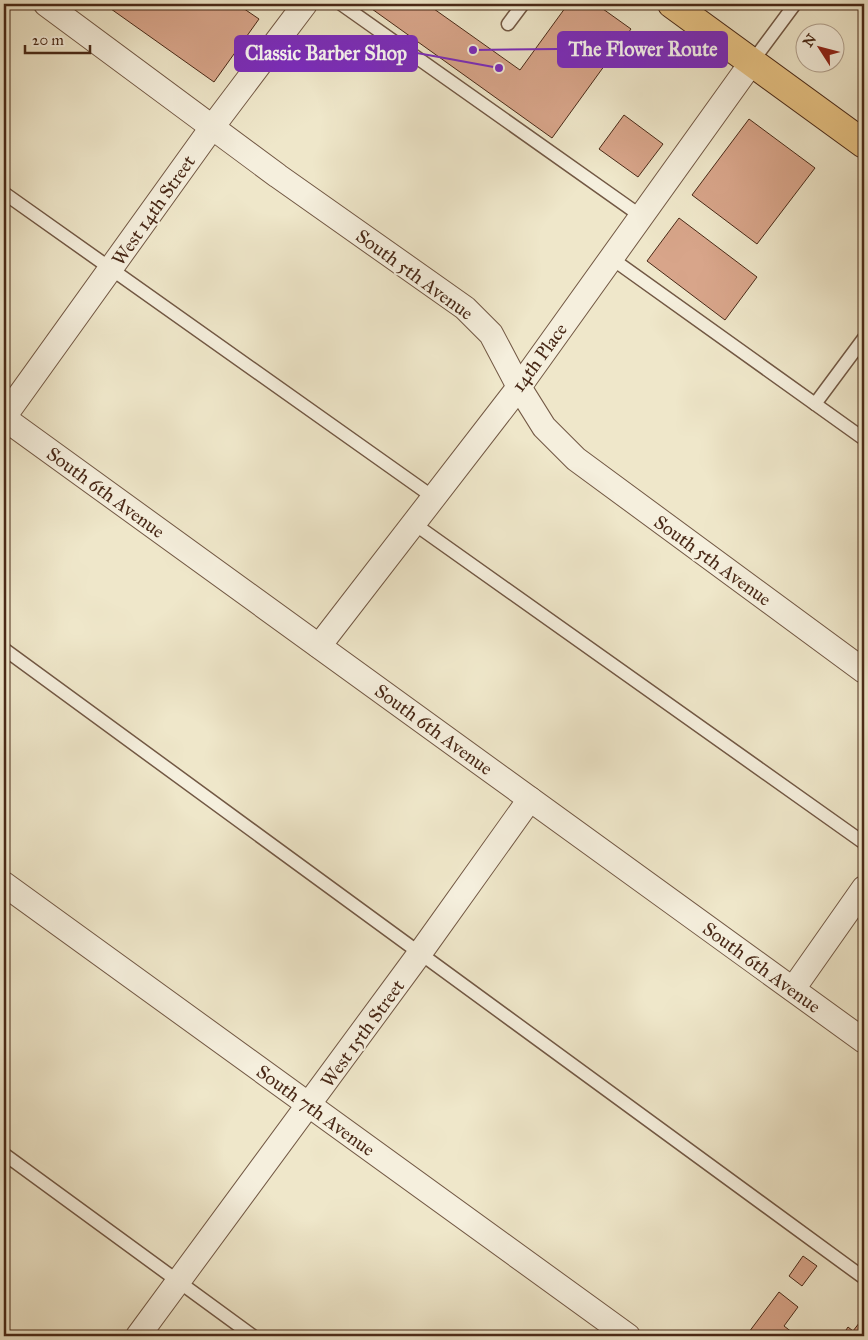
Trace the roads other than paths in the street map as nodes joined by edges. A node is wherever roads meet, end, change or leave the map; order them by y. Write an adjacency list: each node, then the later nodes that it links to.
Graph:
1 (46, 4): 9 (street, South 5th Avenue)
2 (341, 4): 12 (lane)
3 (523, 4): 7 (lane)
4 (672, 4): 8 (main road)
5 (795, 4): 8 (lane)
6 (298, 6): 9 (street, West 14th Street)
7 (508, 24)
8 (752, 62): 10 (main road); 12 (street, 14th Place)
9 (213, 126): 14 (street, West 14th Street); 16 (street, South 5th Avenue)
10 (864, 144)
11 (4, 193): 14 (lane)
12 (641, 216): 13 (street, 14th Place)
13 (610, 258): 16 (street, 14th Place); 17 (lane)
14 (111, 269): 18 (street, West 14th Street); 20 (lane)
15 (864, 338): 17 (lane)
16 (519, 387): 20 (street, 14th Place); 24 (street, South 5th Avenue)
17 (815, 404): 19 (lane)
18 (4, 418): 22 (street, South 6th Avenue)
19 (864, 438)
20 (433, 497): 21 (street, 14th Place)
21 (414, 523): 22 (street, 14th Place); 26 (lane)
22 (319, 646): 25 (street, South 6th Avenue)
23 (4, 649): 29 (lane)
24 (864, 671)
25 (530, 799): 29 (street, West 15th Street); 30 (street, South 6th Avenue)
26 (864, 844)
27 (4, 884): 32 (street, South 7th Avenue)
28 (864, 888): 30 (street)
29 (420, 953): 32 (street, West 15th Street); 34 (lane)
30 (793, 989): 31 (street, South 6th Avenue)
31 (864, 1041)
32 (309, 1106): 35 (street, West 15th Street); 38 (street, South 7th Avenue)
33 (4, 1154): 35 (lane)
34 (864, 1278)
35 (179, 1282): 36 (street, West 15th Street); 37 (lane)
36 (138, 1336)
37 (253, 1336)
38 (628, 1336)

